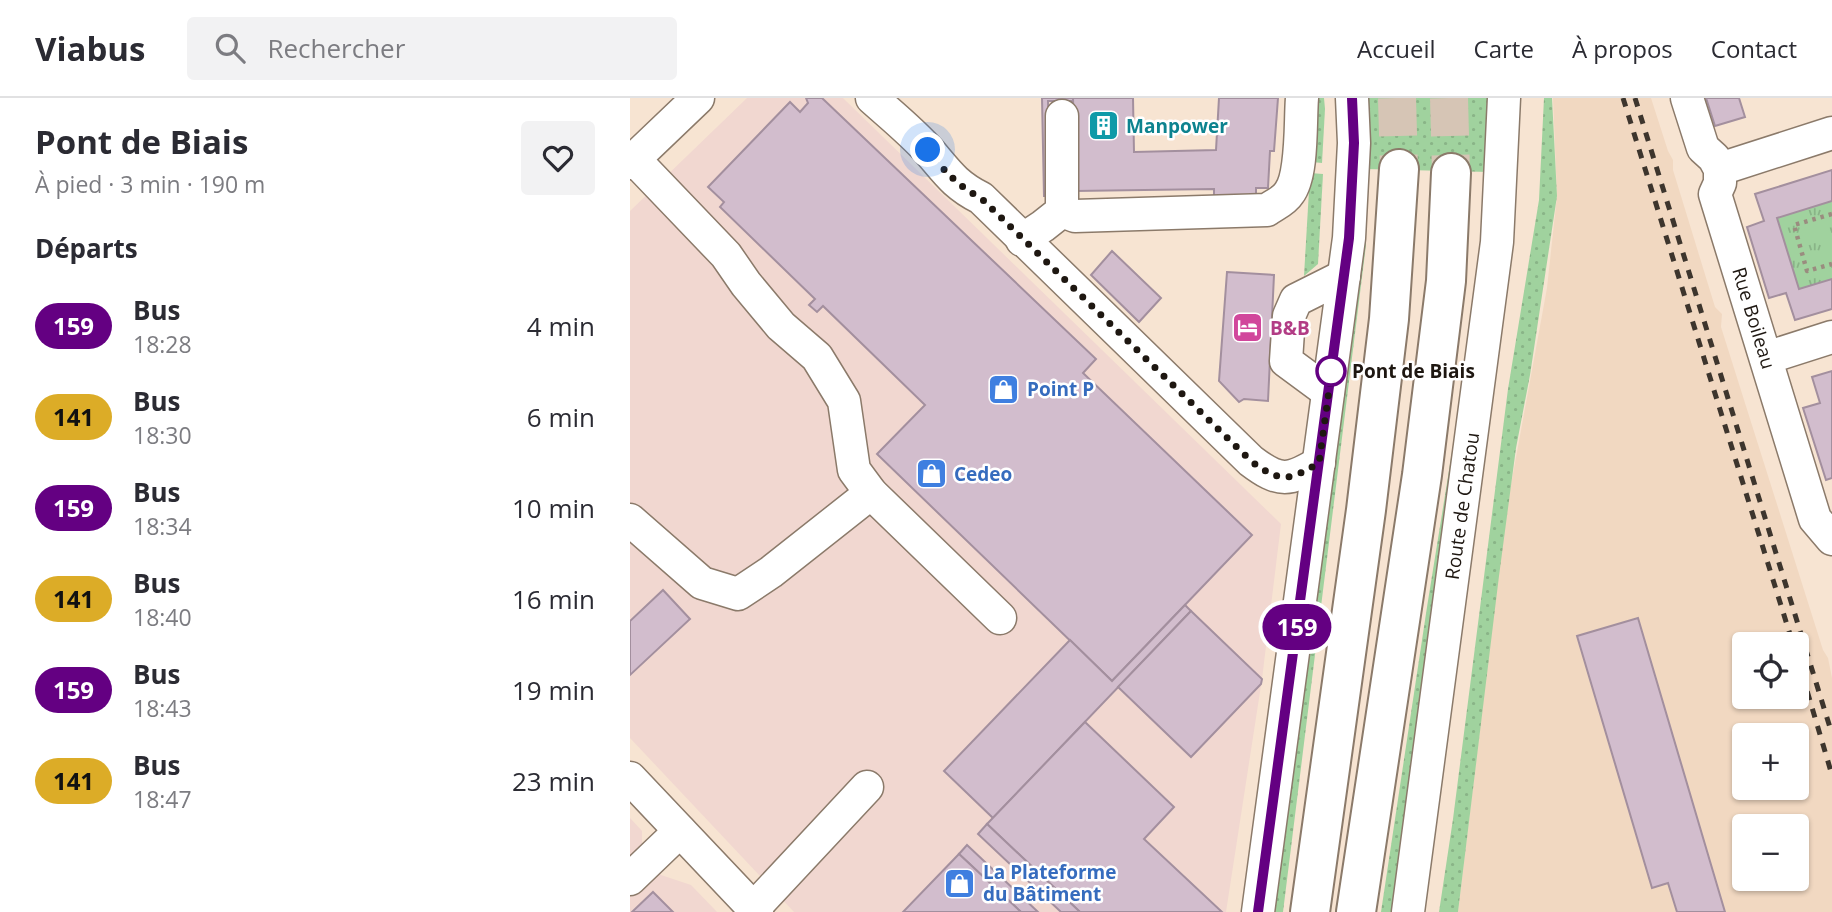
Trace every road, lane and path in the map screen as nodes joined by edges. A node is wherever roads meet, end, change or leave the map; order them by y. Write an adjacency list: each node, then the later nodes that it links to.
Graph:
1 (698, 98): 9 (street)
2 (872, 98): 15 (street)
3 (1302, 98): 13 (street)
4 (1352, 98): 17 (street)
5 (1504, 98): 34 (street, Route de Chatou)
6 (1687, 98): 11 (street)
7 (1062, 116): 13 (street)
8 (1832, 133): 11 (street)
9 (632, 161): 22 (street)
10 (1399, 169): 32 (highway)
11 (1720, 169): 19 (street, Rue Boileau)
12 (1451, 173): 33 (highway)
13 (1062, 211): 15 (street)
14 (1832, 214): 16 (path)
15 (1022, 240): 21 (street)
16 (1832, 264)
17 (1344, 276): 20 (street); 20 (street)
18 (1832, 337): 19 (street)
19 (1766, 358): 24 (street, Rue Boileau)
20 (1328, 392): 21 (street)
21 (1319, 463): 31 (street)
22 (871, 493): 23 (street); 25 (street)
23 (630, 520)
24 (1832, 539)
25 (1000, 618)
26 (630, 778): 28 (street)
27 (867, 787): 30 (street)
28 (680, 831): 29 (street); 30 (street)
29 (630, 879)
30 (756, 910)
31 (1258, 912)
32 (1310, 912)
33 (1356, 912)
34 (1408, 912)

